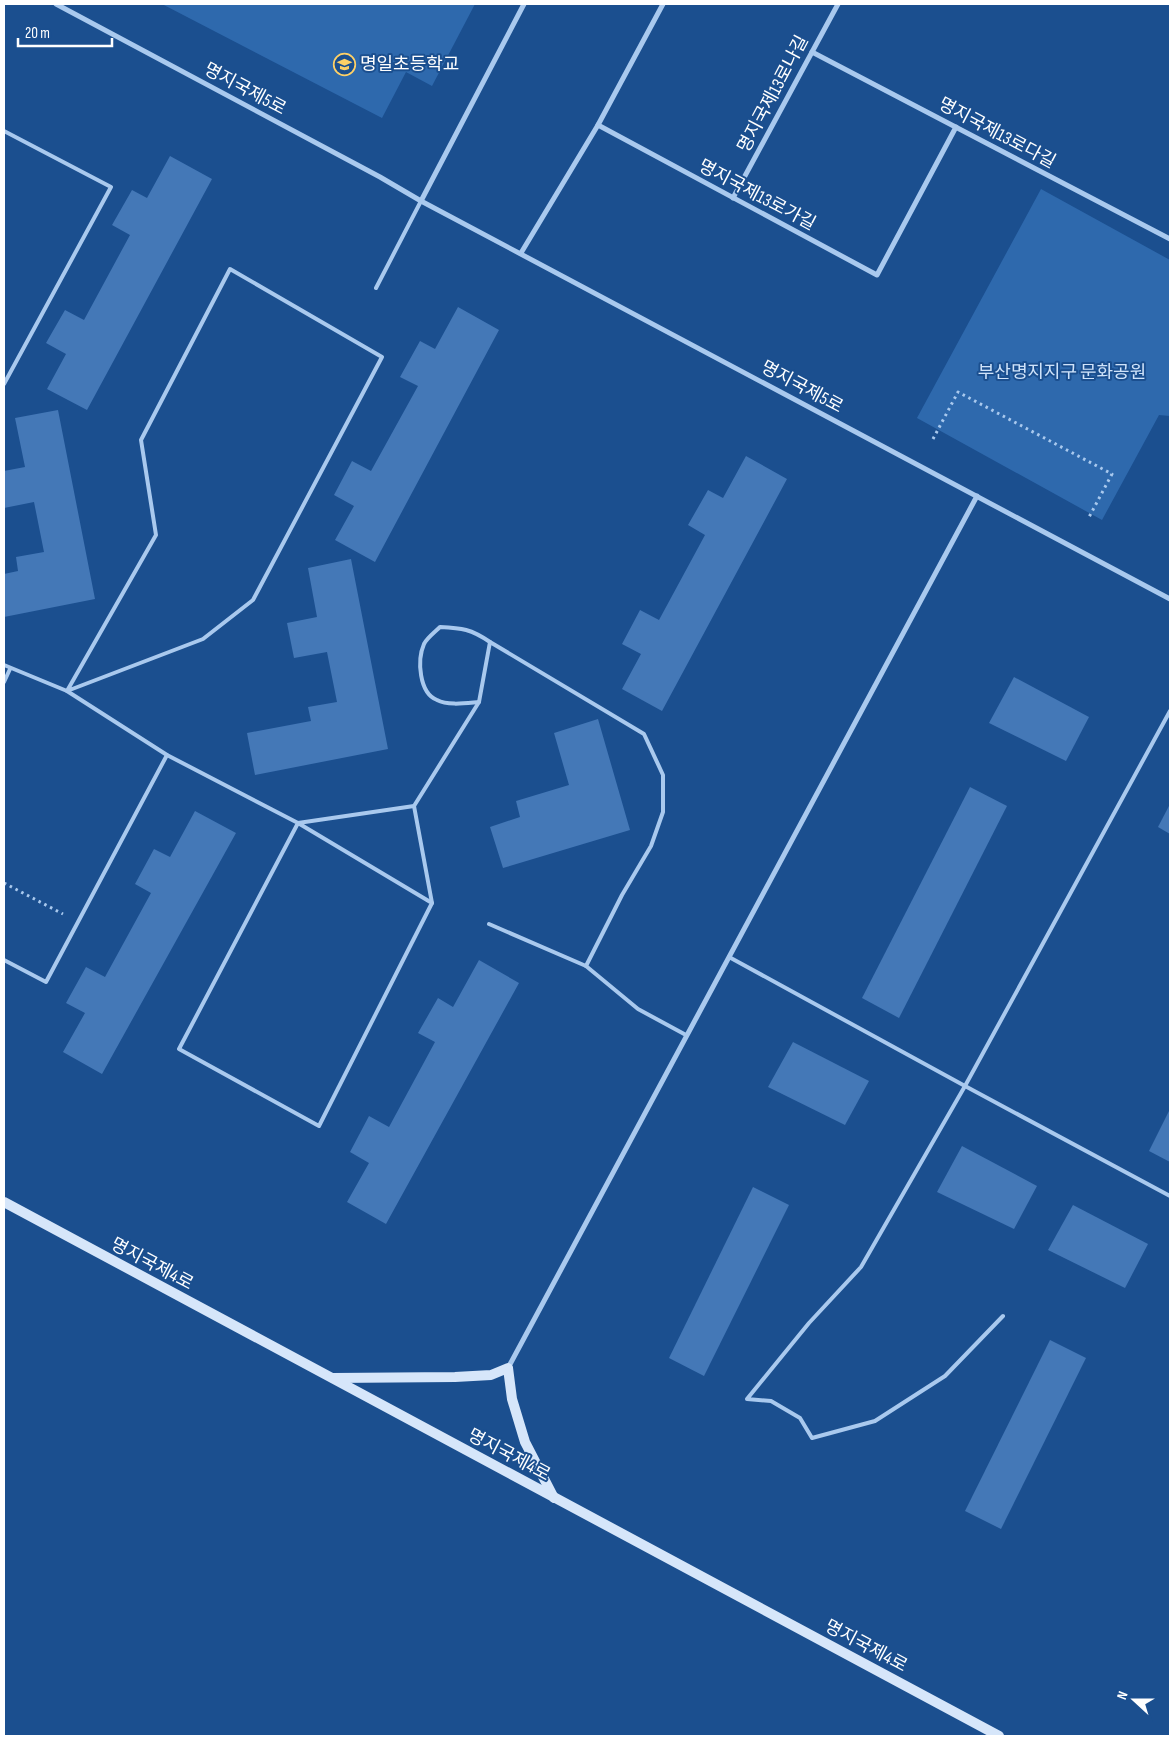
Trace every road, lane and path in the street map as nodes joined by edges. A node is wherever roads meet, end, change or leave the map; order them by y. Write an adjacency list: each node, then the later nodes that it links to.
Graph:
1 (56, 4): 10 (street, 명지국제5로)
2 (524, 4): 10 (street)
3 (663, 4): 6 (street)
4 (838, 4): 5 (street, 명지국제13로나길)
5 (812, 52): 7 (street, 명지국제13로다길); 9 (street, 명지국제13로나길)
6 (598, 125): 9 (street, 명지국제13로가길); 12 (street)
7 (956, 127): 9 (street, 명지국제13로가길); 11 (street, 명지국제13로다길)
8 (4, 131): 14 (lane)
9 (733, 198)
10 (421, 201): 12 (street, 명지국제5로); 13 (lane)
11 (1170, 239)
12 (521, 253): 16 (street, 명지국제5로)
13 (376, 288)
14 (4, 384)
15 (933, 439): 17 (path)
16 (977, 496): 18 (street, 명지국제5로); 33 (street)
17 (1088, 519)
18 (1170, 599)
19 (490, 642): 24 (lane); 24 (lane); 35 (lane)
20 (4, 665): 21 (lane)
21 (10, 669): 22 (lane); 23 (lane)
22 (4, 682)
23 (67, 691): 23 (lane); 26 (lane)
24 (479, 702): 27 (lane)
25 (1170, 711): 37 (lane)
26 (167, 755): 28 (lane); 31 (lane)
27 (414, 806): 28 (lane); 30 (lane)
28 (298, 823): 30 (lane); 30 (lane)
29 (4, 884): 31 (path)
30 (432, 903)
31 (78, 921): 34 (lane)
32 (489, 924): 35 (lane)
33 (729, 957): 36 (street); 37 (lane)
34 (4, 960)
35 (586, 966): 36 (lane)
36 (686, 1036): 41 (street)
37 (965, 1086): 38 (lane); 40 (lane)
38 (1170, 1196)
39 (4, 1202): 42 (main road, 명지국제4로)
40 (1004, 1316)
41 (508, 1368): 42 (main road); 43 (main road)
42 (332, 1378): 43 (main road, 명지국제4로)
43 (554, 1498): 44 (main road, 명지국제4로)
44 (1000, 1736)

